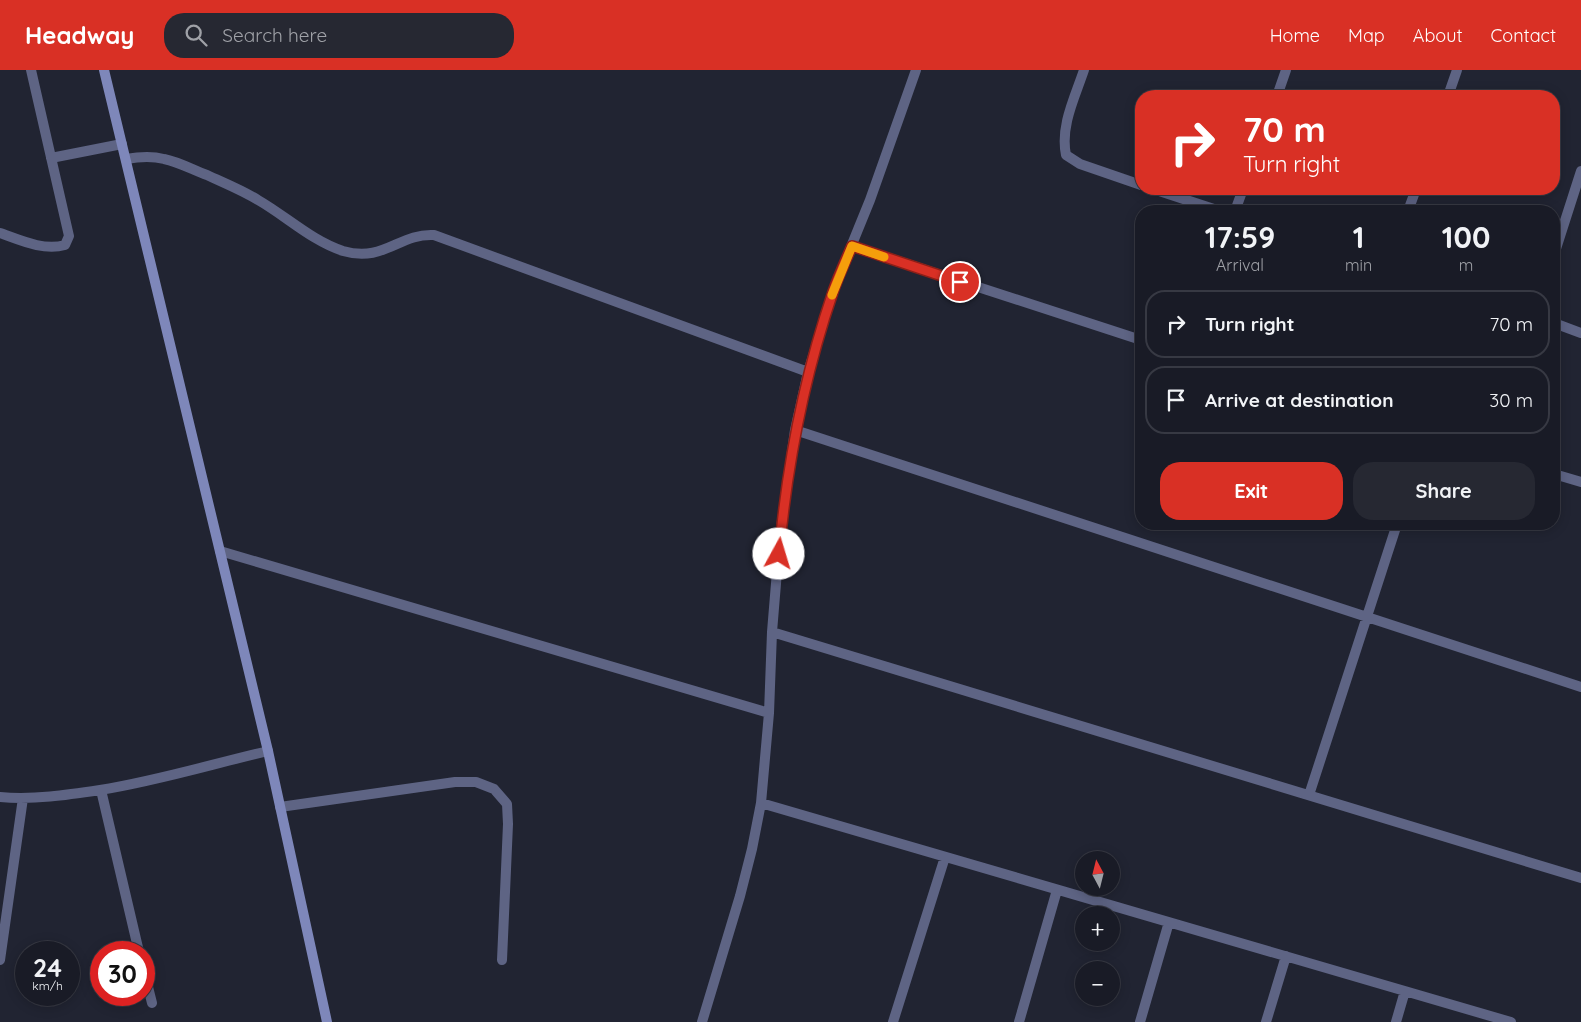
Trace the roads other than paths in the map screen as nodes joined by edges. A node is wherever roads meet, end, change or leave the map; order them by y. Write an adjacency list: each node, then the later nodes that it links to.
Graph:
1 (31, 70): 10 (street)
2 (104, 70): 9 (street)
3 (916, 70): 18 (street)
4 (1084, 70): 13 (street)
5 (1286, 70): 7 (street)
6 (1457, 70): 8 (street)
7 (1279, 90)
8 (1450, 90)
9 (122, 144): 10 (street); 11 (street)
10 (51, 158): 16 (street)
11 (126, 159): 22 (street); 27 (street)
12 (1581, 171): 17 (street)
13 (1135, 183)
14 (1171, 195): 15 (street)
15 (1202, 205)
16 (0, 233)
17 (1560, 236)
18 (852, 246): 21 (street); 22 (street)
19 (1560, 325): 20 (street)
20 (1581, 332)
21 (1135, 338)
22 (808, 372): 23 (street)
23 (795, 430): 28 (street); 29 (street)
24 (1560, 476): 25 (street)
25 (1581, 482)
26 (1395, 530): 28 (street)
27 (220, 551): 31 (street); 32 (street)
28 (1366, 617): 30 (street); 34 (street)
29 (772, 632): 31 (street); 34 (street)
30 (1581, 687)
31 (769, 713): 37 (street)
32 (268, 751): 33 (street); 38 (street)
33 (100, 790): 36 (street); 43 (street)
34 (1309, 795): 40 (street)
35 (0, 797): 36 (street)
36 (23, 798): 45 (street)
37 (761, 803): 39 (street); 49 (street)
38 (280, 807): 46 (street); 48 (street)
39 (945, 857): 41 (street); 50 (street)
40 (1581, 878)
41 (1057, 890): 42 (street); 51 (street)
42 (1169, 922): 44 (street); 52 (street)
43 (136, 941)
44 (1286, 956): 47 (street); 53 (street)
45 (0, 960)
46 (502, 960)
47 (1405, 991): 54 (street); 55 (street)
48 (327, 1022)
49 (702, 1022)
50 (893, 1022)
51 (1019, 1022)
52 (1140, 1022)
53 (1266, 1022)
54 (1396, 1022)
55 (1511, 1022)

